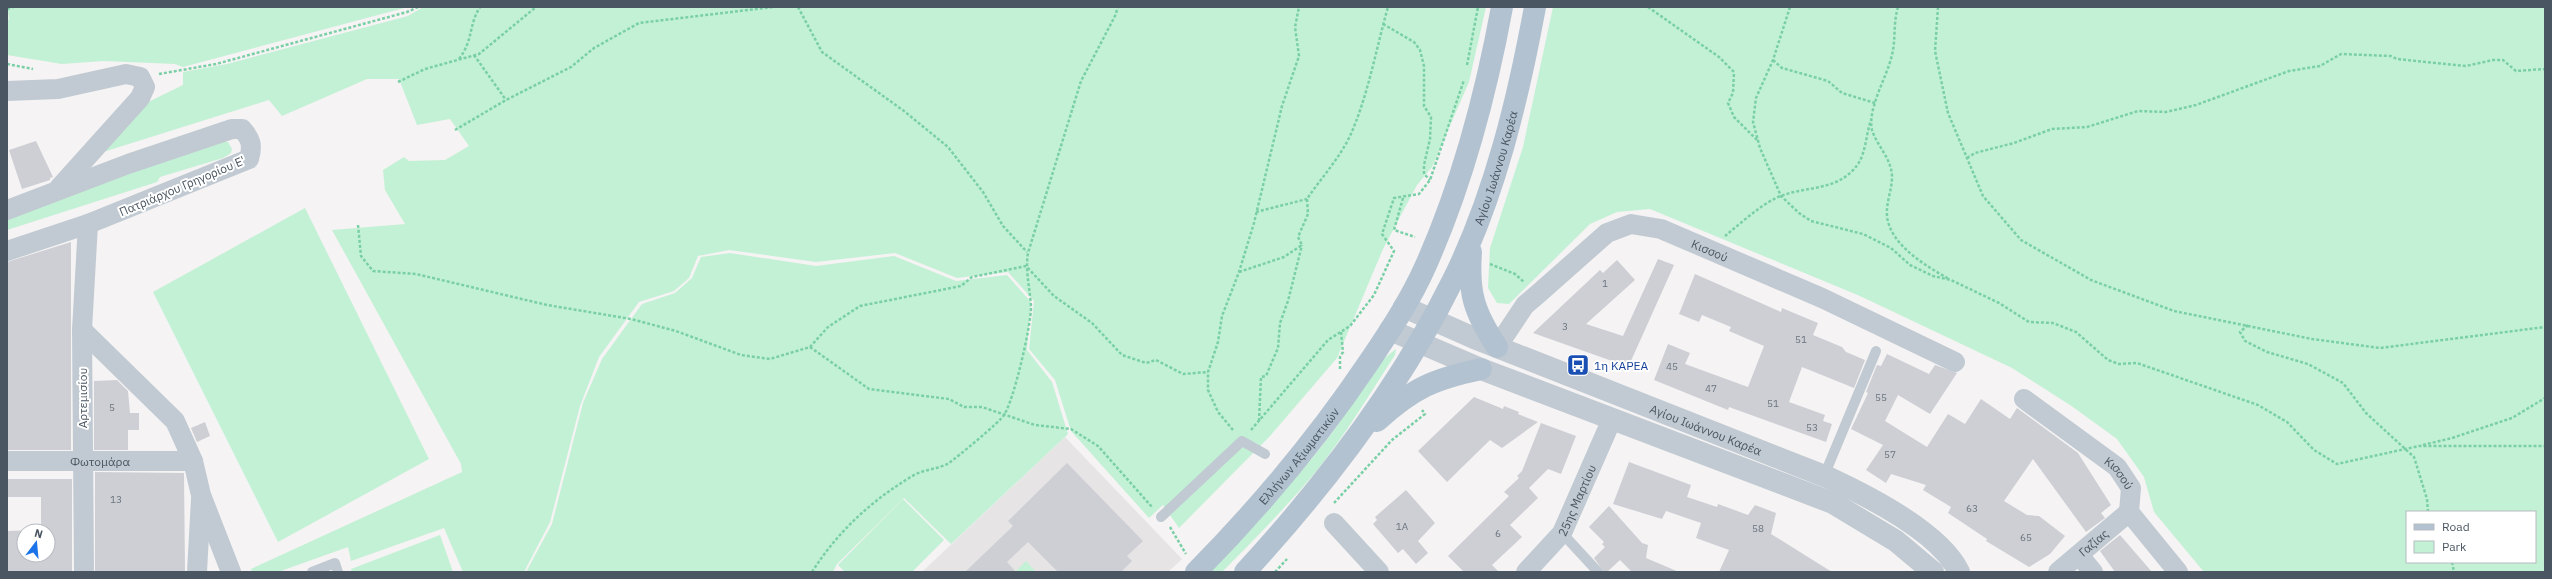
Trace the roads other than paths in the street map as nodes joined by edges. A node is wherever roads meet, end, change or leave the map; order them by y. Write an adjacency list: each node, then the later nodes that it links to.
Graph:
1 (1502, 7): 9 (main road)
2 (1535, 7): 7 (main road, Αγίου Ιωάννου Καρέα)
3 (7, 91): 4 (street)
4 (56, 191): 5 (street, Πατριάρχου Γρηγορίου Ε'); 6 (street, Πατριάρχου Γρηγορίου Ε')
5 (7, 210)
6 (88, 224): 8 (street, Πατριάρχου Γρηγορίου Ε'); 11 (street, Αρτεμισίου)
7 (1473, 234): 10 (main road, Αγίου Ιωάννου Καρέα); 14 (main road)
8 (7, 251)
9 (1404, 307): 10 (street, Αγίου Ιωάννου Καρέα); 12 (main road)
10 (1432, 320): 13 (main road, Αγίου Ιωάννου Καρέα); 14 (street, Αγίου Ιωάννου Καρέα)
11 (82, 330): 23 (street, Αρτεμισίου); 24 (street)
12 (1390, 330): 13 (street, Αγίου Ιωάννου Καρέα); 32 (main road, Ελλήνων Αξιωματικών)
13 (1418, 343): 17 (street, Αγίου Ιωάννου Καρέα); 20 (main road)
14 (1496, 347): 16 (street, Κισσού); 25 (street, Αγίου Ιωάννου Καρέα)
15 (1876, 351): 25 (lane)
16 (1955, 362)
17 (1481, 369): 19 (street, Αγίου Ιωάννου Καρέα); 20 (main road)
18 (2024, 399): 27 (street, Κισσού)
19 (1612, 419): 30 (street, 25ης Μαρτίου); 42 (street, Αγίου Ιωάννου Καρέα)
20 (1352, 443): 33 (main road)
21 (1265, 454): 28 (lane)
22 (7, 461): 23 (street, Φωτομάρα)
23 (82, 461): 24 (street, Φωτομάρα); 34 (street, Αρτεμισίου)
24 (193, 461): 26 (street)
25 (1824, 476): 43 (street, Αγίου Ιωάννου Καρέα)
26 (201, 496): 35 (street); 36 (street)
27 (2129, 512): 31 (street, Γαζίας); 46 (street)
28 (1161, 516)
29 (1334, 523): 39 (street)
30 (1562, 534): 40 (street, 25ης Μαρτίου); 41 (lane)
31 (2080, 555): 44 (street, Γαζίας); 45 (street)
32 (1190, 566)
33 (1247, 571)
34 (84, 572)
35 (197, 572)
36 (231, 572)
37 (312, 572): 38 (lane)
38 (338, 572)
39 (1379, 572)
40 (1526, 572)
41 (1598, 572)
42 (1933, 572)
43 (1959, 572)
44 (2058, 572)
45 (2093, 572)
46 (2178, 572)

